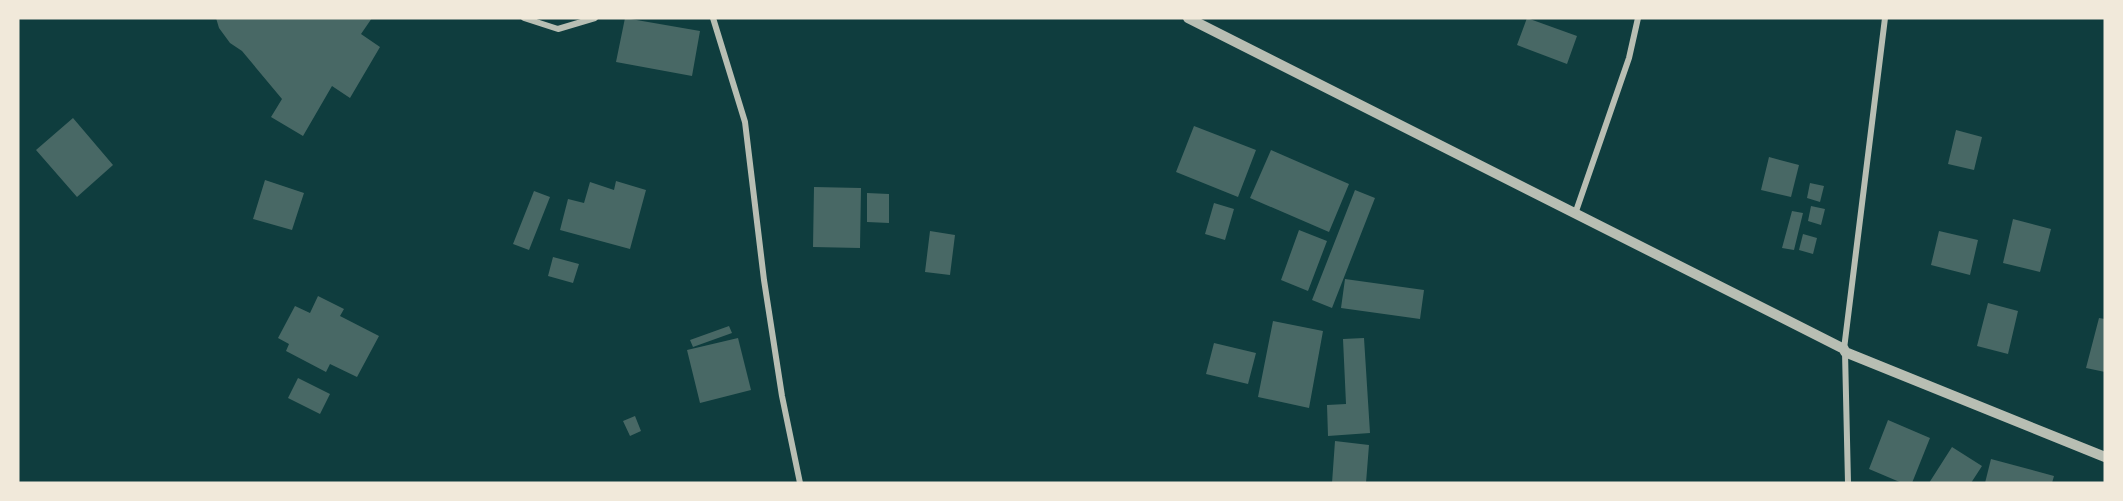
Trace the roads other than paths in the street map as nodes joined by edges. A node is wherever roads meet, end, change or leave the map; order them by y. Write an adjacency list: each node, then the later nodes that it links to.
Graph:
1 (524, 18): 2 (street)
2 (595, 18)
3 (713, 18): 10 (street)
4 (1188, 18): 7 (street)
5 (1638, 18): 7 (street)
6 (1885, 18): 8 (street)
7 (1575, 214): 8 (street)
8 (1845, 350): 9 (street); 11 (street)
9 (2105, 457)
10 (800, 483)
11 (1848, 483)

